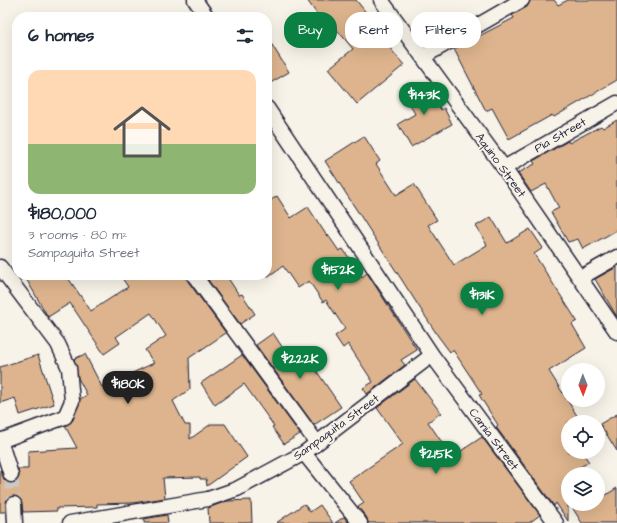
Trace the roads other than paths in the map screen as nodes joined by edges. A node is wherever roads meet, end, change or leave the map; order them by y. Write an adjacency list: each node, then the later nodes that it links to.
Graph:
1 (196, 0): 4 (street)
2 (381, 0): 5 (street, Aquino Street)
3 (522, 0): 5 (street)
4 (204, 12)
5 (423, 57): 8 (street, Aquino Street)
6 (617, 103): 8 (street, Pia Street)
7 (272, 116): 14 (street, Camia Street)
8 (504, 168): 11 (street, Aquino Street)
9 (617, 257): 11 (street)
10 (0, 267): 15 (street)
11 (580, 278): 13 (street, Aquino Street)
12 (198, 280): 16 (street)
13 (617, 332)
14 (432, 356): 16 (street, Sampaguita Street); 23 (street, Camia Street)
15 (0, 441): 18 (street)
16 (318, 443): 17 (street, Sampaguita Street)
17 (304, 453): 21 (street, Sampaguita Street); 22 (street)
18 (11, 475)
19 (14, 504): 20 (street)
20 (15, 523)
21 (70, 523)
22 (360, 523)
23 (556, 523)

